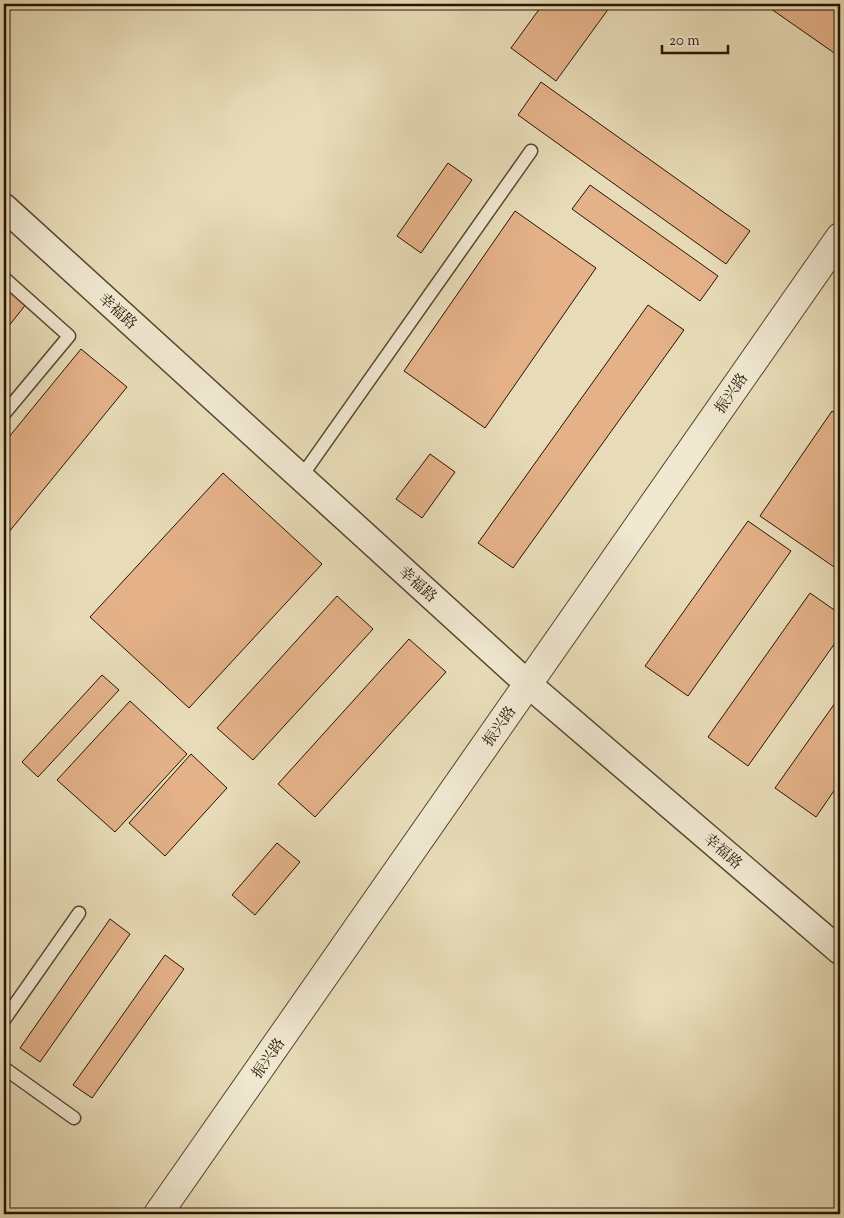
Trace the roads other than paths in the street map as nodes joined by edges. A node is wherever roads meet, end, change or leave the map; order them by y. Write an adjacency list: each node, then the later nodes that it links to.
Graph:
1 (531, 151): 6 (lane)
2 (4, 207): 6 (street, 幸福路)
3 (840, 237): 7 (street, 振兴路)
4 (4, 278): 5 (lane)
5 (4, 414)
6 (301, 477): 7 (street, 幸福路)
7 (528, 684): 9 (street, 幸福路); 13 (street, 振兴路)
8 (79, 913): 10 (lane)
9 (840, 952)
10 (4, 1020)
11 (4, 1068): 12 (lane)
12 (74, 1118)
13 (158, 1214)

